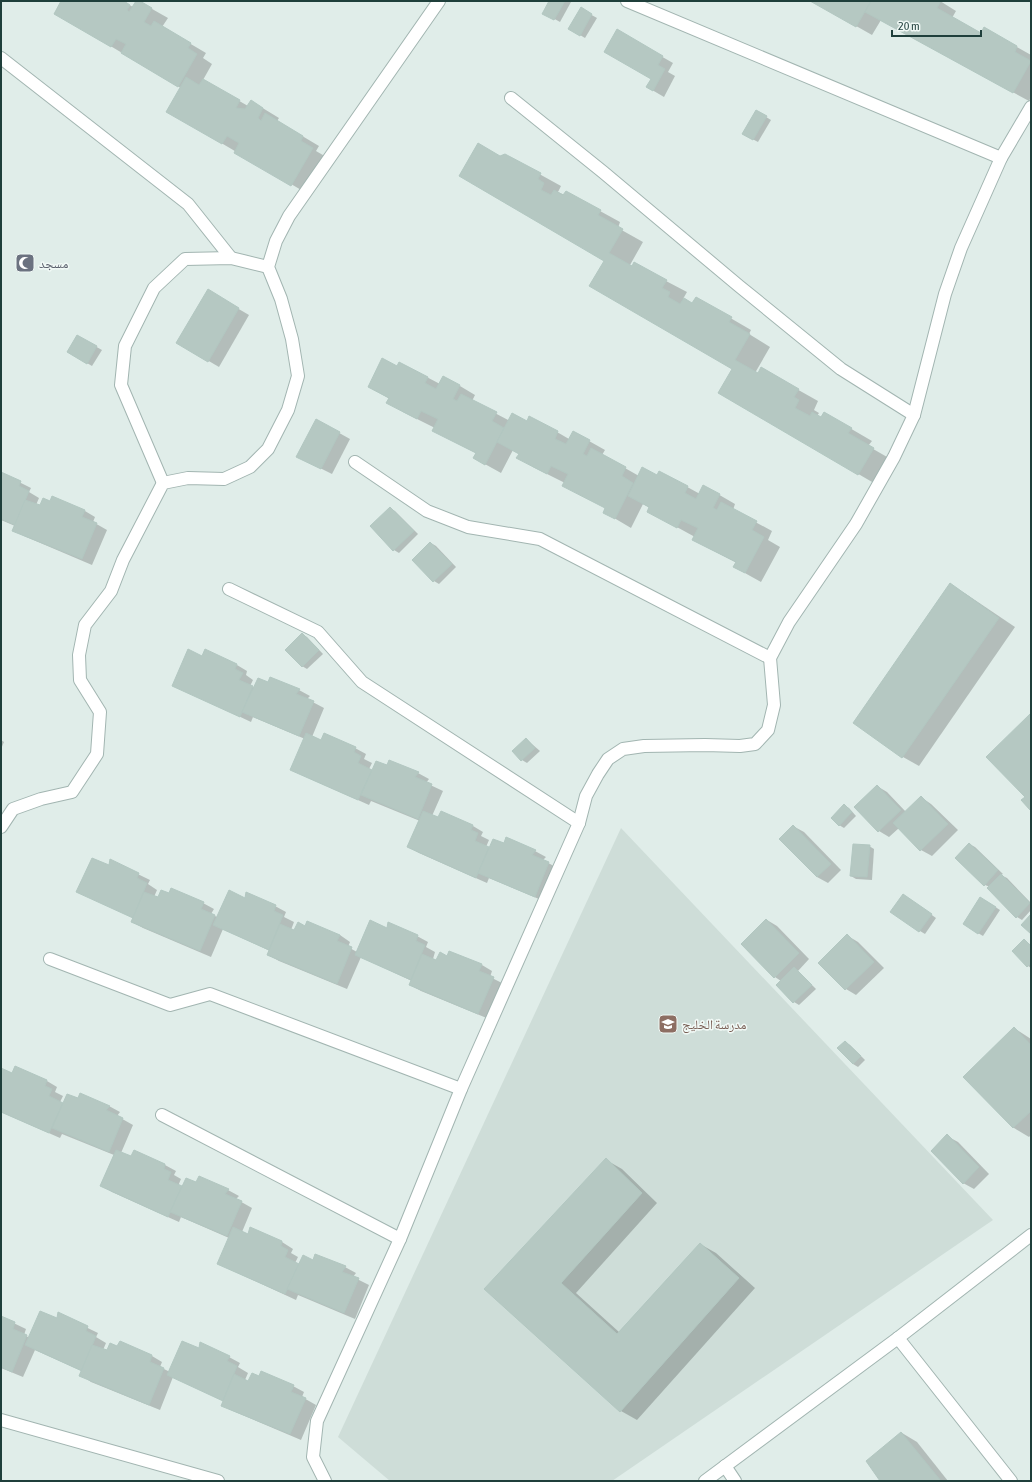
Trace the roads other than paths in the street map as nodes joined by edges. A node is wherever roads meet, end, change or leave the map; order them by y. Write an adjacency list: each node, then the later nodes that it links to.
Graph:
1 (439, 1): 8 (street)
2 (627, 1): 6 (street)
3 (1, 58): 7 (street)
4 (510, 98): 9 (street)
5 (1031, 107): 6 (street)
6 (1000, 158): 9 (street)
7 (231, 258): 8 (street); 11 (street)
8 (268, 267): 11 (street)
9 (914, 416): 13 (street)
10 (355, 462): 13 (street)
11 (163, 483): 15 (street)
12 (229, 589): 14 (street)
13 (770, 658): 14 (street)
14 (579, 823): 17 (street)
15 (1, 827)
16 (50, 959): 17 (street)
17 (461, 1089): 20 (street)
18 (162, 1114): 20 (street)
19 (1031, 1235): 21 (street)
20 (400, 1239): 25 (street)
21 (898, 1338): 23 (street); 28 (street)
22 (1, 1420): 24 (street)
23 (725, 1466): 26 (street); 27 (street)
24 (218, 1481)
25 (325, 1481)
26 (705, 1481)
27 (735, 1481)
28 (1011, 1481)

